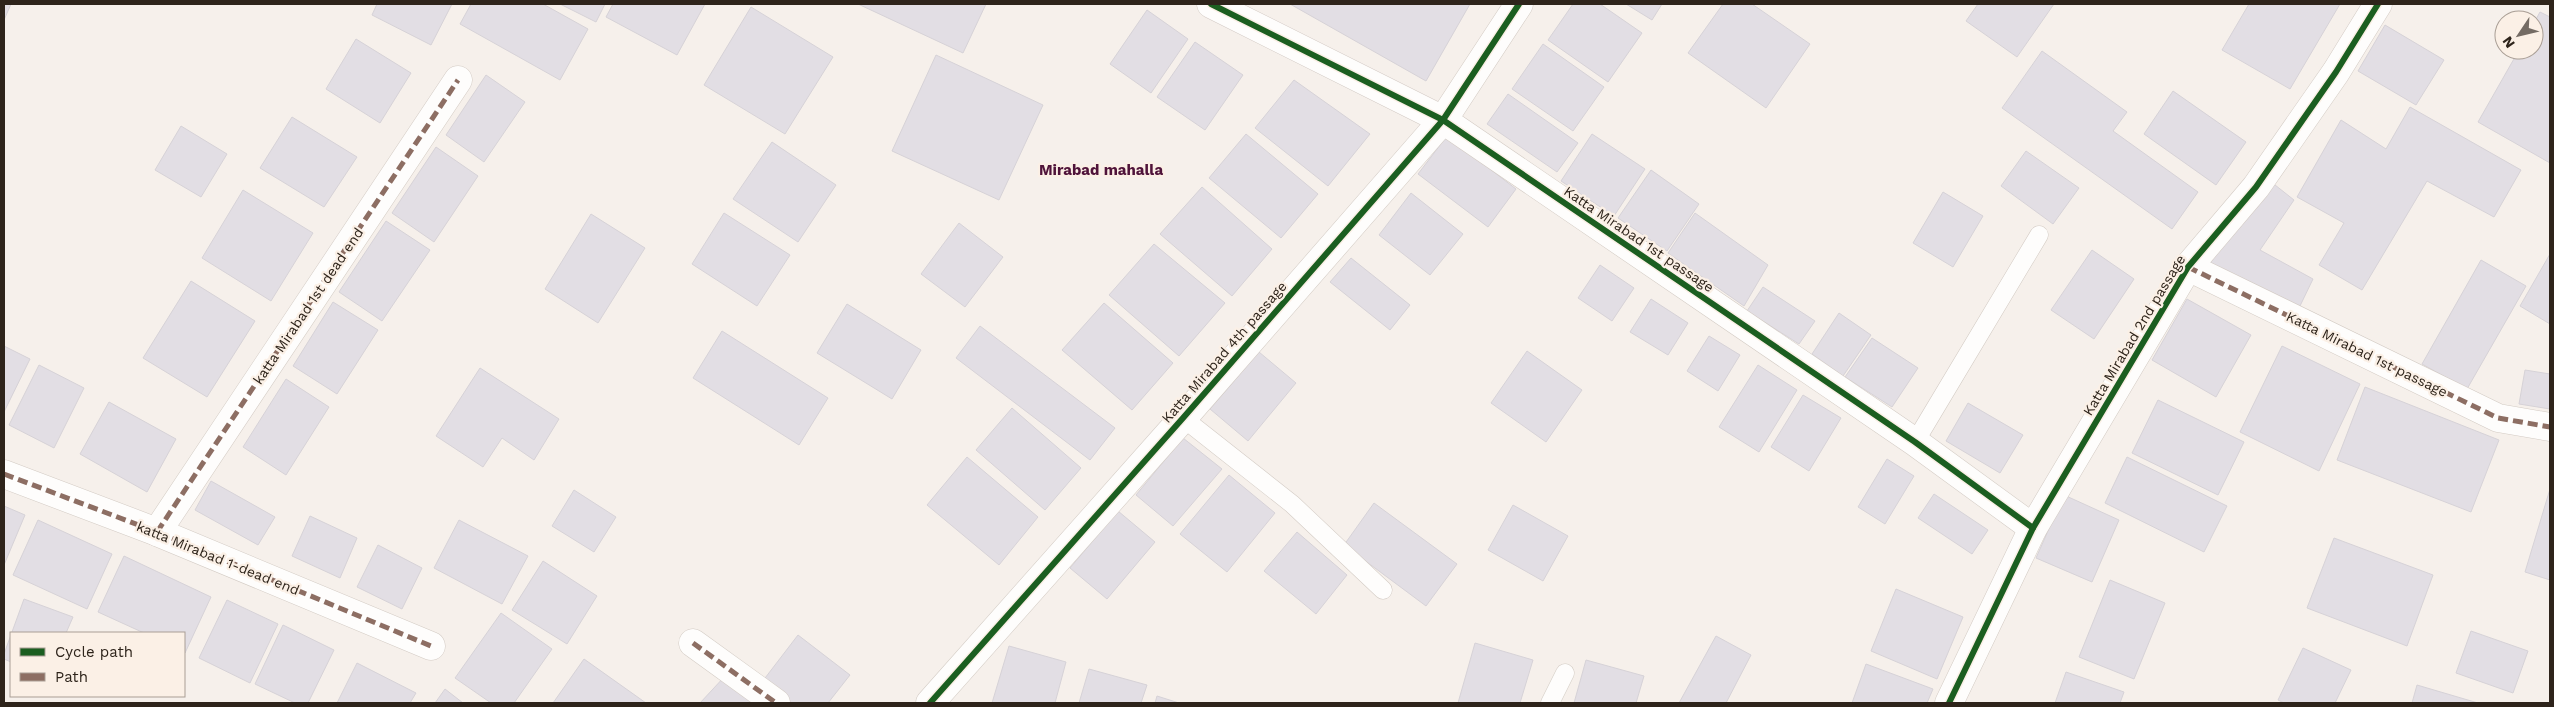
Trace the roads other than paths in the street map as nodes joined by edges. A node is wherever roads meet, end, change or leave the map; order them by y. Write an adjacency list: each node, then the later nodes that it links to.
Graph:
1 (1211, 4): 5 (street, Katta Mirabad 1st passage)
2 (1519, 4): 5 (street, Katta Mirabad 4th passage)
3 (2378, 4): 7 (street, Katta Mirabad 2nd passage)
4 (458, 80): 13 (street, katta Mirabad 1st dead end)
5 (1443, 120): 8 (street, Katta Mirabad 4th passage); 10 (street, Katta Mirabad 1st passage)
6 (2039, 235): 10 (lane)
7 (2188, 267): 9 (street, Katta Mirabad 1st passage); 12 (street, Katta Mirabad 2nd passage)
8 (1183, 418): 14 (lane); 19 (street, Katta Mirabad 4th passage)
9 (2550, 427)
10 (1915, 442): 12 (street, Katta Mirabad 1st passage)
11 (4, 474): 13 (street, katta Mirabad 1-dead end)
12 (2033, 528): 21 (street, Katta Mirabad 2nd passage)
13 (158, 532): 16 (street, katta Mirabad 1-dead end)
14 (1383, 590)
15 (693, 643): 18 (street)
16 (431, 646)
17 (1564, 673): 20 (lane)
18 (776, 703)
19 (930, 703)
20 (1550, 703)
21 (1949, 703)

